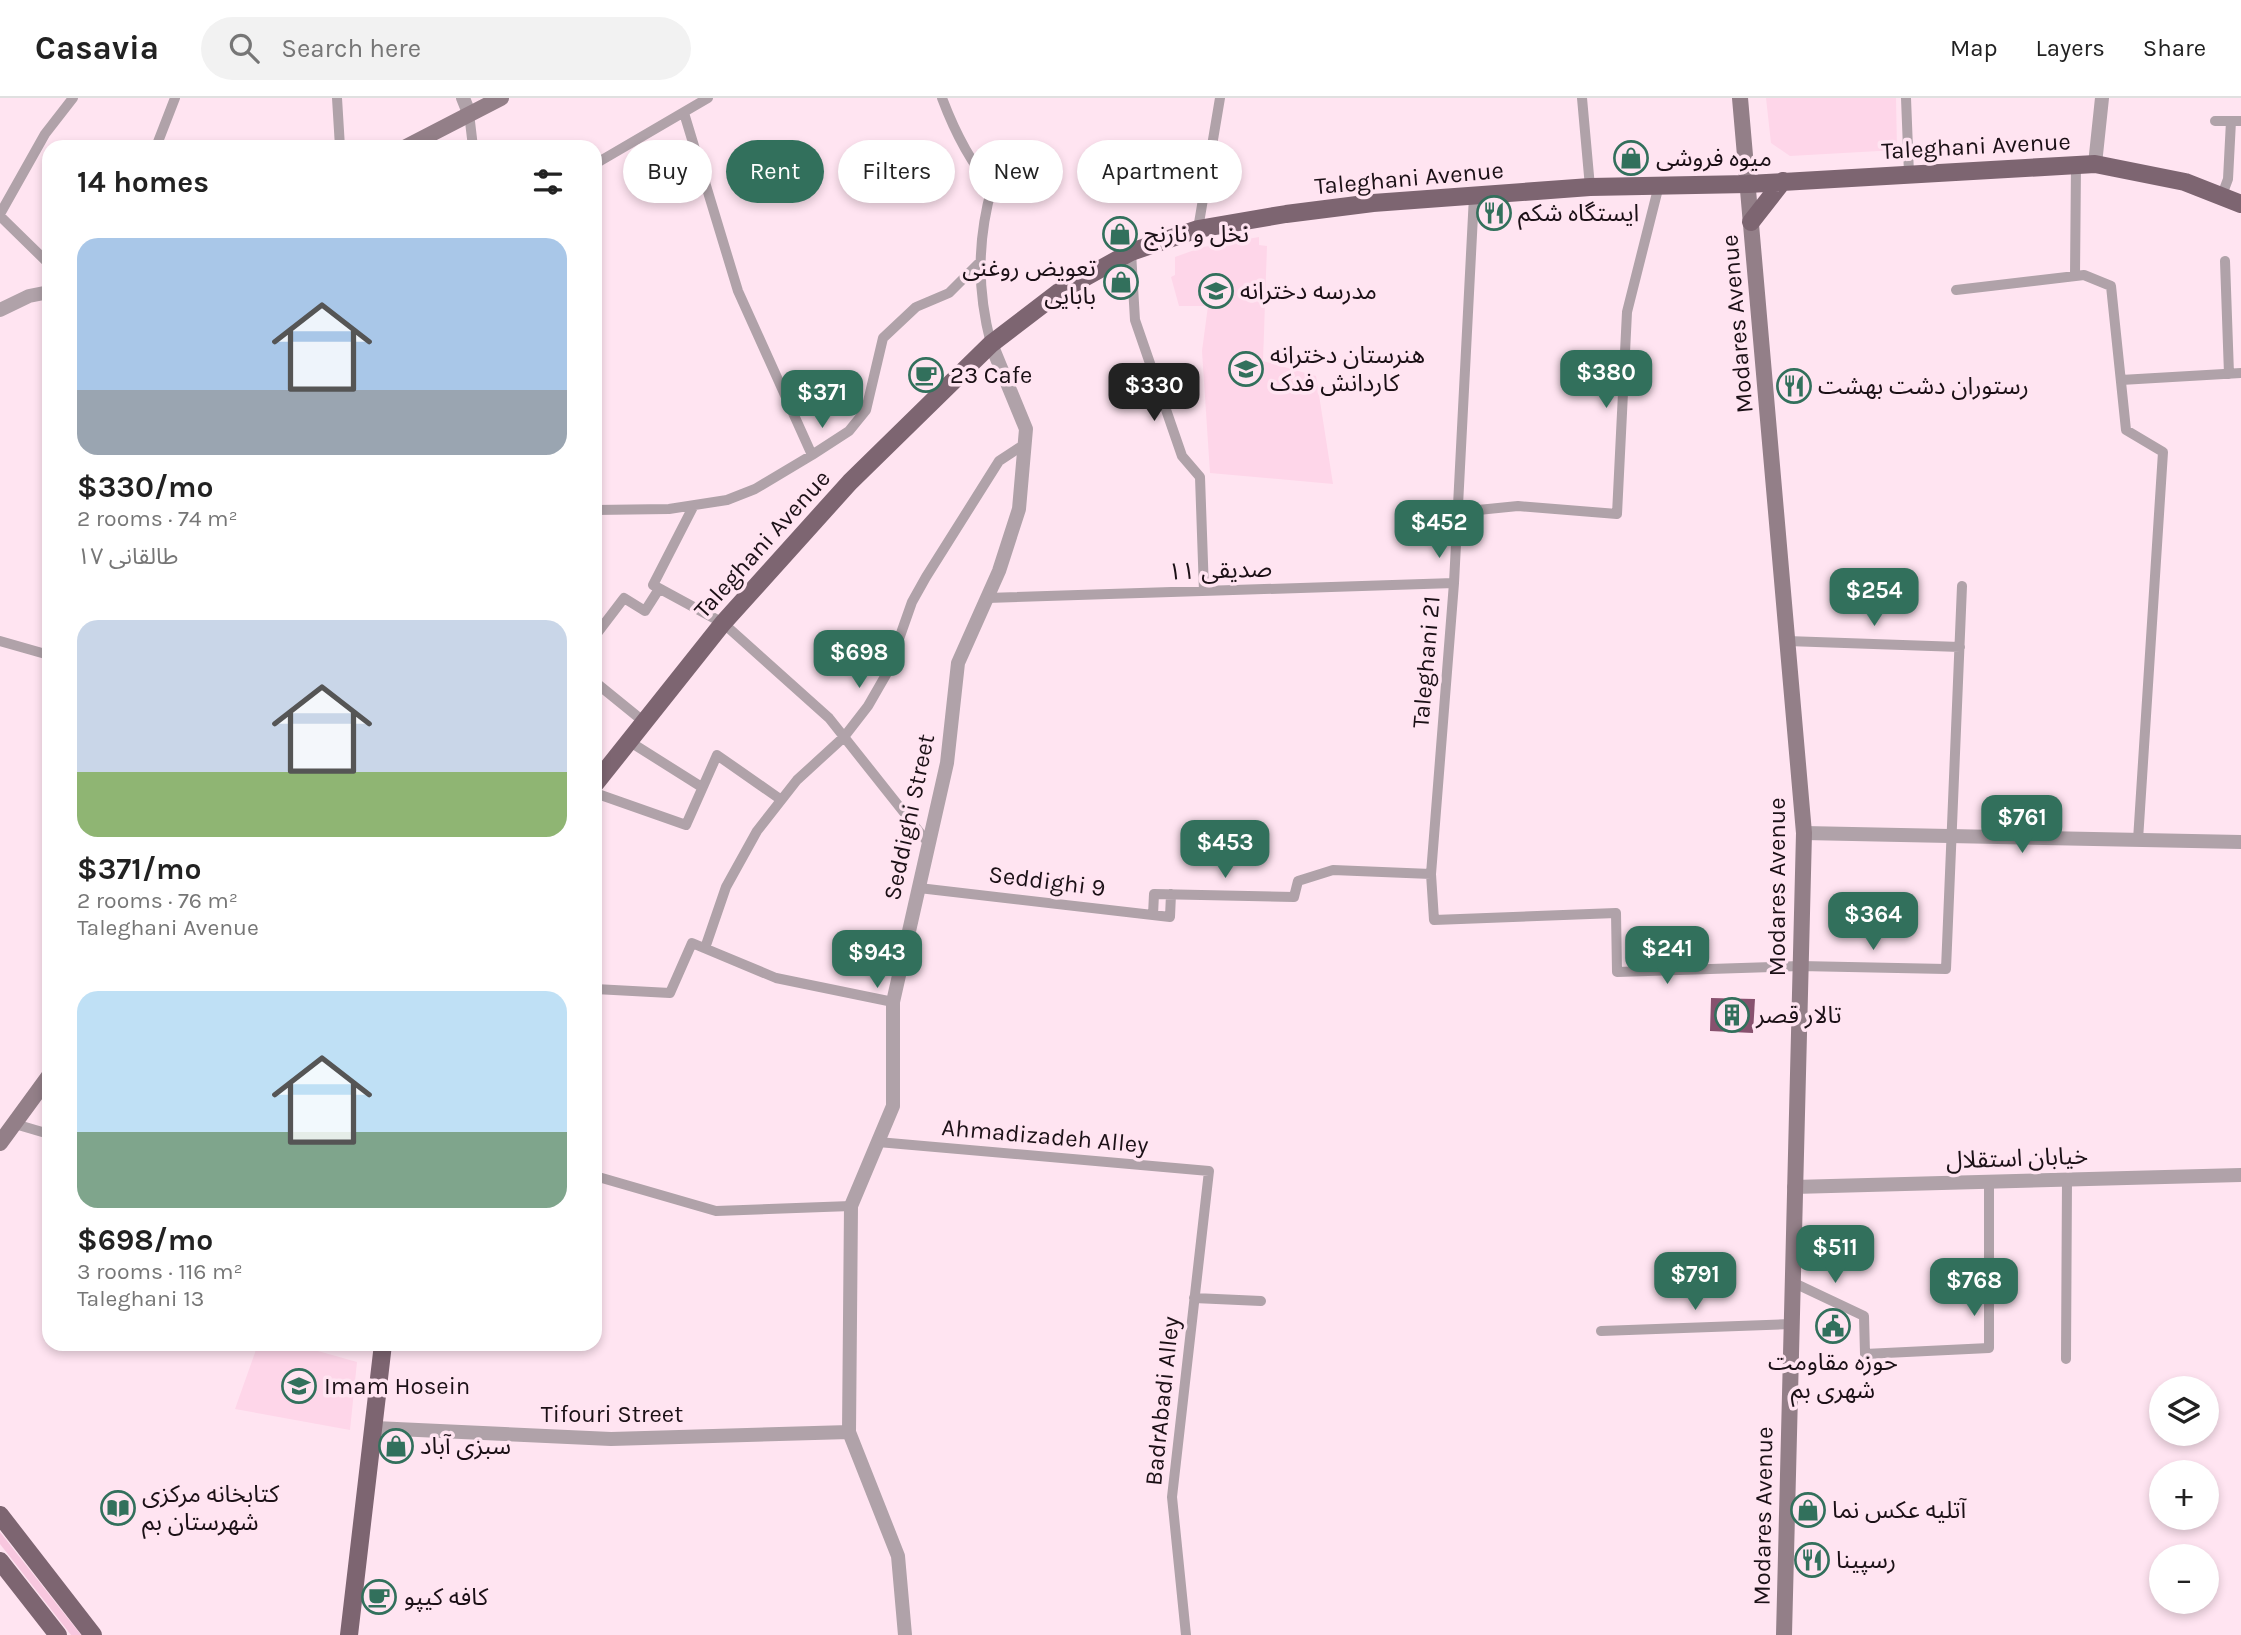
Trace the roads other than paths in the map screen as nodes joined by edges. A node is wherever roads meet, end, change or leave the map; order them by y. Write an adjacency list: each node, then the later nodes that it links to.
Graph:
1 (73, 98): 31 (street)
2 (174, 98): 16 (street)
3 (337, 98): 17 (street)
4 (501, 98): 12 (main road)
5 (708, 98): 13 (street)
6 (943, 98): 37 (street)
7 (1220, 98): 33 (street)
8 (1582, 98): 27 (street)
9 (1740, 98): 25 (main road, Modares Avenue)
10 (1906, 98): 23 (street)
11 (2102, 98): 21 (street)
12 (466, 106): 18 (main road); 19 (street)
13 (684, 113): 20 (street); 47 (street)
14 (2215, 121): 15 (street)
15 (2236, 121): 28 (street)
16 (159, 140)
17 (340, 140)
18 (416, 140)
19 (472, 140)
20 (602, 160)
21 (2095, 164): 22 (main road, Taleghani Avenue); 28 (main road, Taleghani Avenue)
22 (2076, 165): 23 (main road, Taleghani Avenue); 38 (street)
23 (1909, 174): 24 (main road, Taleghani Avenue)
24 (1783, 181): 25 (main road, Taleghani Avenue); 32 (main road)
25 (1748, 184): 26 (main road, Taleghani Avenue); 32 (main road, Modares Avenue)
26 (1659, 185): 27 (main road, Taleghani Avenue); 50 (street)
27 (1590, 187): 29 (main road, Taleghani Avenue)
28 (2222, 195): 30 (main road, Taleghani Avenue)
29 (1474, 196): 33 (main road, Taleghani Avenue); 50 (street, Taleghani 21)
30 (2241, 204)
31 (0, 215): 35 (street)
32 (1751, 222): 59 (main road, Modares Avenue)
33 (1198, 229): 34 (main road, Taleghani Avenue)
34 (1131, 252): 42 (main road, Taleghani Avenue); 54 (street)
35 (42, 257)
36 (2225, 261): 44 (street)
37 (978, 264): 42 (street); 47 (street)
38 (2075, 275): 39 (street); 45 (street)
39 (1956, 290)
40 (42, 293): 41 (street)
41 (0, 310)
42 (991, 344): 46 (street, Seddighi Street); 56 (main road, Taleghani Avenue)
43 (2241, 373): 44 (street)
44 (2229, 374): 45 (street)
45 (2121, 380): 72 (street)
46 (1025, 444): 55 (street, Seddighi Street); 64 (street)
47 (812, 455): 48 (street)
48 (693, 507): 49 (street); 53 (street)
49 (602, 510)
50 (1458, 512): 51 (street, Taleghani 21)
51 (1454, 583): 54 (street, صدیقی ۱۱); 75 (street, Taleghani 21)
52 (1962, 586): 60 (street)
53 (656, 587): 56 (street); 57 (street)
54 (1204, 591): 55 (street, صدیقی ۱۱)
55 (987, 598): 74 (street, Seddighi Street)
56 (723, 623): 63 (main road, Taleghani Avenue); 64 (street)
57 (602, 627)
58 (0, 641): 61 (street)
59 (1787, 641): 60 (street); 70 (main road, Modares Avenue)
60 (1960, 647): 71 (street)
61 (42, 653)
62 (602, 688): 63 (street)
63 (643, 721): 65 (main road, Taleghani Avenue)
64 (844, 737): 69 (street); 74 (street)
65 (627, 740): 66 (main road, Taleghani Avenue); 67 (street)
66 (602, 774)
67 (701, 786): 68 (street); 69 (street)
68 (602, 795)
69 (780, 799): 79 (street)
70 (1804, 833): 71 (street); 80 (main road, Modares Avenue)
71 (1951, 836): 72 (street); 80 (street)
72 (2138, 840): 73 (street)
73 (2241, 842)
74 (929, 844): 76 (street, Seddighi Street)
75 (1430, 874): 77 (street); 80 (street, Taleghani 21)
76 (919, 888): 78 (street, Seddighi 9); 82 (street, Seddighi Street)
77 (1171, 894): 78 (street); 78 (street, Seddighi 9)
78 (1153, 915)
79 (705, 948): 81 (street); 82 (street)
80 (1800, 966): 93 (main road, Modares Avenue)
81 (602, 989)
82 (893, 1002): 86 (street, Seddighi Street)
83 (42, 1086): 84 (main road)
84 (15, 1124): 85 (street); 87 (main road)
85 (42, 1132)
86 (878, 1142): 88 (street, Ahmadizadeh Alley); 94 (street, Seddighi Street)
87 (0, 1143)
88 (1209, 1171): 96 (street, BadrAbadi Alley)
89 (2241, 1175): 91 (street, خیابان استقلال)
90 (602, 1178): 94 (street)
91 (2067, 1179): 92 (street, خیابان استقلال); 101 (street)
92 (1989, 1181): 93 (street, خیابان استقلال); 95 (street)
93 (1794, 1187): 95 (main road, Modares Avenue)
94 (850, 1206): 103 (street, Seddighi Street)
95 (1792, 1282): 98 (main road, Modares Avenue)
96 (1194, 1298): 97 (street); 110 (street, BadrAbadi Alley)
97 (1261, 1301)
98 (1791, 1324): 99 (street); 111 (main road, Modares Avenue)
99 (1601, 1331)
100 (382, 1351): 102 (main road)
101 (2066, 1359)
102 (375, 1428): 103 (street, Tifouri Street); 108 (main road)
103 (849, 1432): 109 (street, Seddighi Street)
104 (0, 1515): 107 (main road)
105 (0, 1561): 106 (main road)
106 (58, 1635)
107 (93, 1635)
108 (349, 1635)
109 (905, 1635)
110 (1186, 1635)
111 (1784, 1635)

